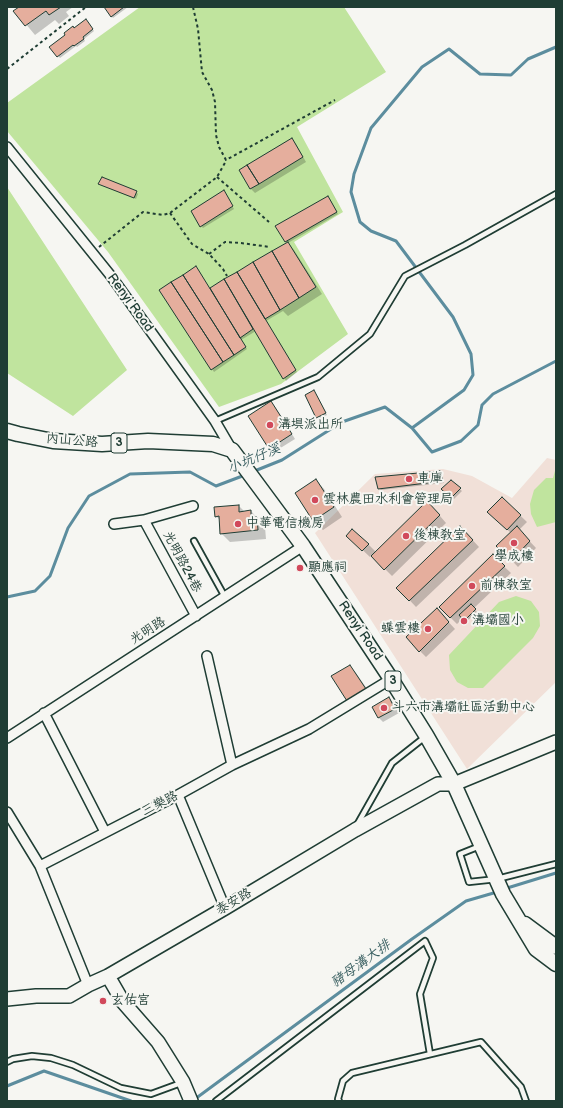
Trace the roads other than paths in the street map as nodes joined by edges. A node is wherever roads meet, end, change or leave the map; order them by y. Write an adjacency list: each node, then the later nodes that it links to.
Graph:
1 (7, 146): 3 (street, Renyi Road)
2 (556, 194): 3 (lane)
3 (215, 421): 5 (street, Renyi Road)
4 (7, 431): 5 (main road, 內山公路 / 3)
5 (232, 450): 10 (main road, Renyi Road / 3)
6 (193, 506): 7 (street, 光明路24巷)
7 (144, 520): 8 (street, 光明路24巷); 12 (street, 光明路24巷)
8 (114, 524)
9 (194, 541): 11 (lane)
10 (303, 546): 11 (street, 光明路); 14 (main road, Renyi Road / 3)
11 (225, 597): 12 (street, 光明路)
12 (196, 616): 15 (street, 光明路)
13 (206, 656): 19 (street)
14 (392, 678): 16 (main road, Renyi Road / 3); 19 (street, 三樂路)
15 (44, 713): 17 (street, 光明路); 24 (street)
16 (426, 736): 20 (main road, Renyi Road / 3); 23 (lane)
17 (7, 738)
18 (556, 742): 20 (street, 泰安路)
19 (232, 766): 21 (street, 三樂路)
20 (454, 784): 23 (street, 泰安路); 25 (main road, Renyi Road / 3)
21 (178, 795): 24 (street, 三樂路); 29 (street)
22 (7, 812): 27 (street)
23 (355, 830): 29 (street, 泰安路)
24 (105, 832): 27 (street, 三樂路)
25 (481, 846): 28 (main road, Renyi Road / 3); 28 (lane)
26 (556, 864): 28 (lane)
27 (40, 866): 34 (street)
28 (496, 879): 30 (main road, 3)
29 (225, 908): 33 (street, 泰安路)
30 (518, 919): 31 (main road, 3); 32 (main road, 3)
31 (556, 947)
32 (556, 964)
33 (108, 976): 34 (street, 泰安路); 38 (street)
34 (88, 985): 35 (street, 泰安路)
35 (7, 999)
36 (430, 1054): 40 (lane); 41 (lane); 42 (lane)
37 (7, 1062): 38 (lane)
38 (184, 1084): 39 (street)
39 (191, 1101)
40 (216, 1101)
41 (338, 1101)
42 (526, 1101)

